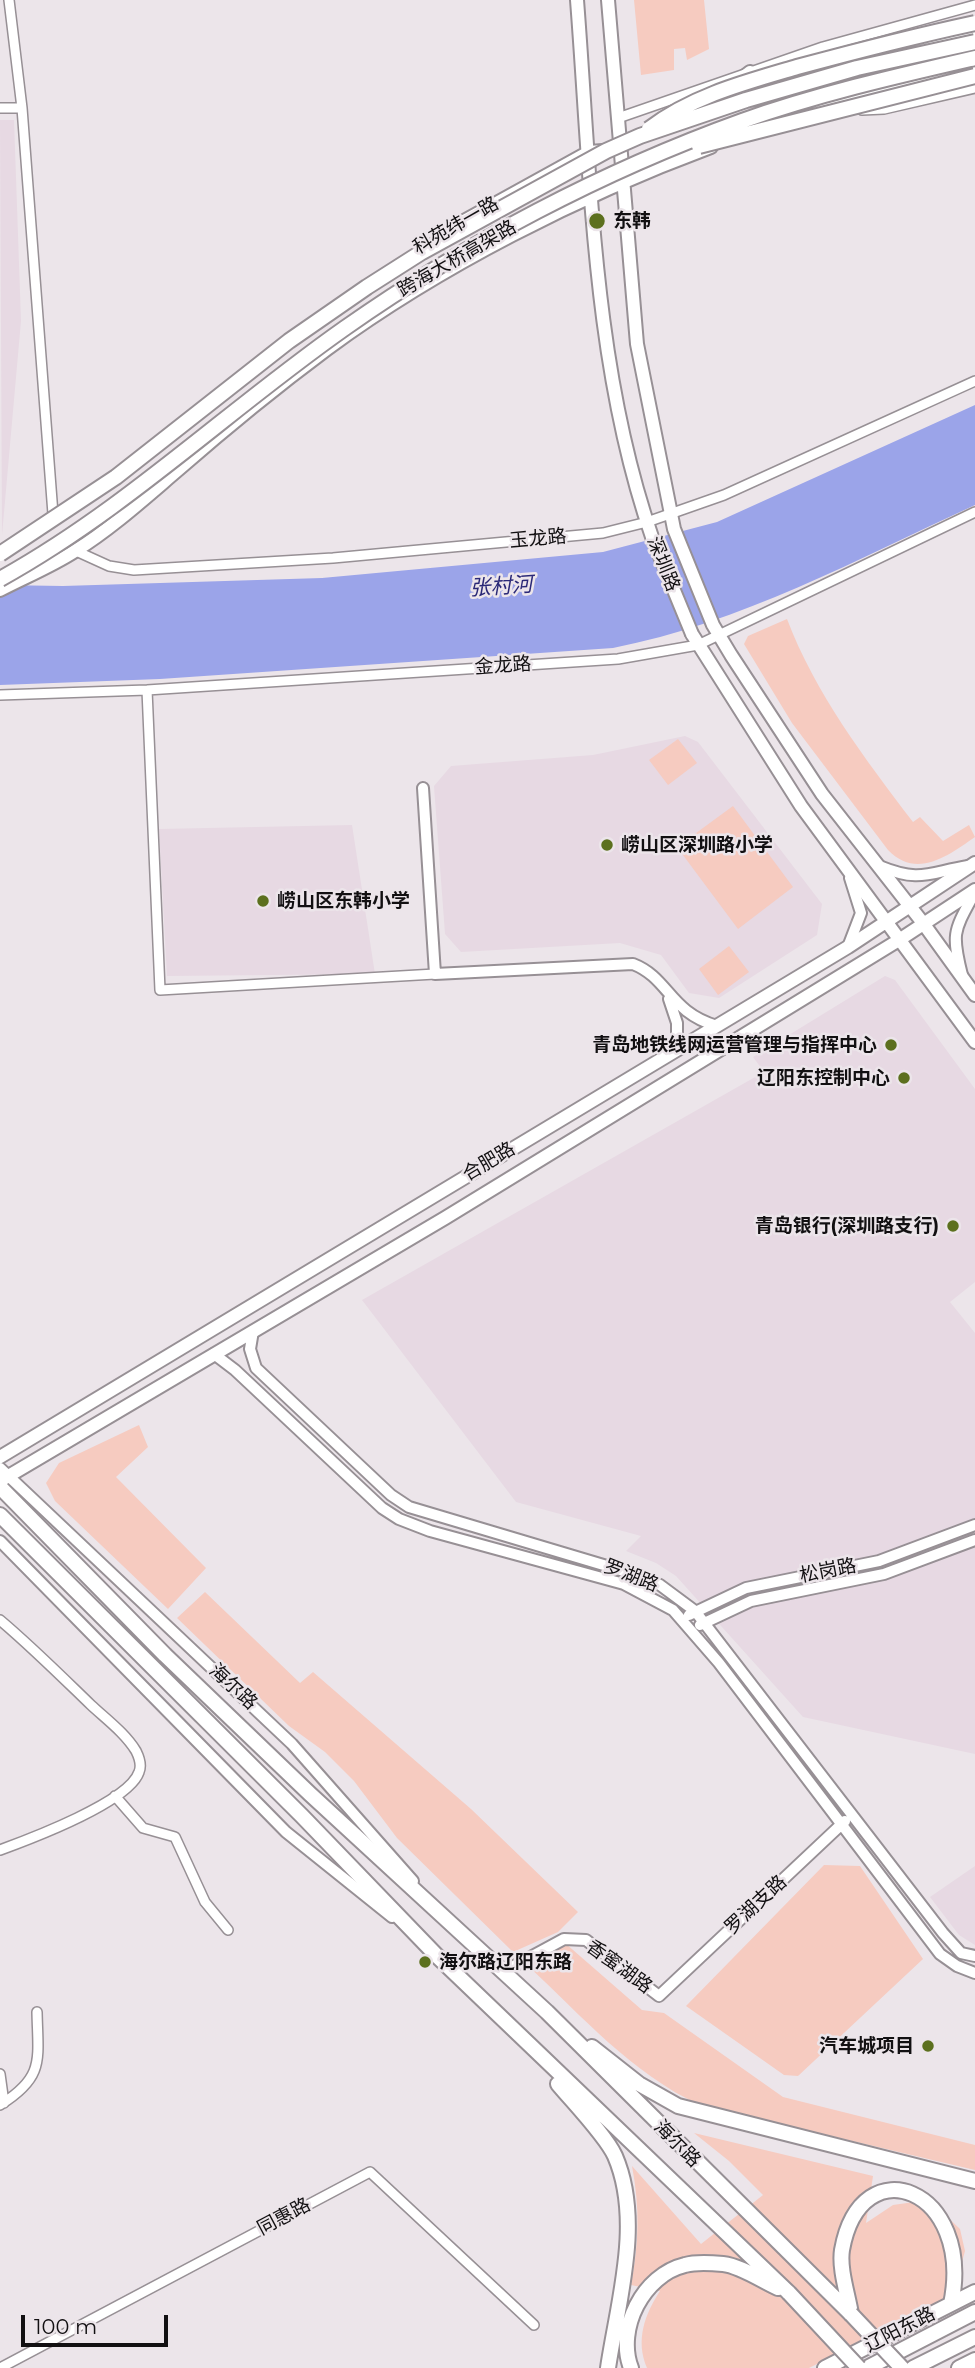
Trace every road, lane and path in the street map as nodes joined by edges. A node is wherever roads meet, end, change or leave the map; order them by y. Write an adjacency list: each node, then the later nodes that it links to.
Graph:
1 (9, 0): 14 (street)
2 (577, 0): 20 (main road, 深圳路)
3 (608, 0): 17 (main road, 深圳路)
4 (975, 5): 10 (street)
5 (975, 23): 18 (main road, bridge)
6 (975, 32): 15 (main road, 科苑纬一路)
7 (975, 42): 18 (main road, 跨海大桥高架路, bridge)
8 (975, 58): 21 (main road, 跨海大桥高架路, bridge)
9 (975, 67): 16 (main road, 科苑纬一路)
10 (750, 72): 15 (main road); 17 (street)
11 (975, 76): 21 (main road, bridge)
12 (975, 88): 16 (street, 科苑纬一路)
13 (0, 108): 14 (street)
14 (22, 108): 26 (street)
15 (696, 114): 19 (main road, 科苑纬一路)
16 (798, 114): 22 (main road, 科苑纬一路)
17 (618, 118): 19 (main road, 深圳路)
18 (640, 136): 31 (main road, 跨海大桥高架路, bridge)
19 (621, 150): 20 (main road, 科苑纬一路); 22 (main road, 深圳路)
20 (589, 152): 23 (main road, 深圳路); 26 (main road, 科苑纬一路)
21 (650, 158): 32 (main road, 跨海大桥高架路, bridge)
22 (623, 183): 23 (main road, 科苑纬一路); 27 (main road, 深圳路)
23 (593, 198): 28 (main road, 深圳路); 30 (main road, 科苑纬一路)
24 (975, 381): 27 (street, 玉龙路)
25 (975, 512): 36 (street, 金龙路)
26 (53, 514): 29 (main road, 科苑纬一路)
27 (670, 515): 28 (street, 玉龙路); 36 (main road, 深圳路)
28 (647, 522): 30 (street, 玉龙路); 37 (main road, 深圳路, bridge)
29 (0, 548)
30 (76, 551): 35 (main road, 科苑纬一路)
31 (0, 554)
32 (21, 567): 33 (main road, 跨海大桥高架路, bridge); 34 (main road, bridge)
33 (0, 579)
34 (0, 584)
35 (0, 590)
36 (716, 630): 37 (street, 金龙路); 43 (main road, 深圳路)
37 (695, 639): 38 (street, 金龙路); 42 (main road, 深圳路)
38 (147, 690): 39 (street, 金龙路); 50 (street)
39 (0, 695)
40 (423, 788): 50 (street)
41 (973, 864): 43 (street); 45 (main road, 合肥路)
42 (845, 865): 46 (main road, 深圳路); 49 (street)
43 (878, 866): 45 (main road, 深圳路)
44 (975, 891): 47 (main road, 合肥路); 51 (street)
45 (910, 906): 46 (main road, 合肥路); 47 (main road, 深圳路)
46 (885, 923): 48 (main road, 深圳路); 49 (main road, 合肥路)
47 (923, 923): 48 (main road, 合肥路); 51 (main road, 深圳路)
48 (899, 940): 55 (main road, 深圳路); 57 (main road, 合肥路)
49 (848, 947): 54 (main road, 合肥路)
50 (435, 974): 53 (street)
51 (962, 977): 52 (main road, 深圳路)
52 (975, 995)
53 (668, 996): 54 (street); 56 (street)
54 (717, 1026): 56 (main road, 合肥路)
55 (975, 1042)
56 (677, 1050): 59 (main road, 合肥路)
57 (253, 1331): 58 (main road, 合肥路); 65 (street, 罗湖路)
58 (214, 1354): 60 (main road, 合肥路); 66 (street)
59 (0, 1457)
60 (2, 1478): 74 (main road, 海尔路); 74 (street, 海尔路)
61 (0, 1515): 76 (main road, 海尔路)
62 (975, 1525): 65 (street, 松岗路)
63 (975, 1540): 68 (street, 松岗路)
64 (0, 1541): 76 (street, 海尔路)
65 (695, 1611): 66 (street, 松岗路); 68 (street, 罗湖路)
66 (683, 1619): 69 (street)
67 (0, 1620): 70 (street)
68 (704, 1622): 69 (street, 松岗路); 71 (street, 罗湖路)
69 (693, 1631): 72 (street)
70 (115, 1796): 73 (street); 75 (street)
71 (852, 1815): 72 (street, 罗湖支路); 77 (street, 罗湖路)
72 (842, 1824): 79 (street); 80 (street, 罗湖支路)
73 (0, 1850)
74 (449, 1922): 78 (main road, 海尔路)
75 (228, 1930)
76 (421, 1940): 83 (main road, 海尔路)
77 (975, 1956)
78 (503, 1972): 80 (street, 香蜜湖路); 82 (main road, 海尔路)
79 (975, 1973)
80 (659, 1996)
81 (37, 2012): 85 (street)
82 (547, 2012): 86 (main road); 93 (main road, 海尔路)
83 (520, 2036): 90 (main road, 海尔路); 98 (main road)
84 (0, 2074): 85 (street)
85 (2, 2104)
86 (975, 2181)
87 (947, 2199): 93 (main road)
88 (970, 2272): 91 (main road)
89 (975, 2292): 91 (main road, 辽阳东路)
90 (789, 2293): 99 (main road); 101 (main road, 海尔路, bridge)
91 (951, 2304): 100 (main road, 辽阳东路)
92 (975, 2312): 102 (main road, 辽阳东路)
93 (851, 2314): 103 (main road, 海尔路, bridge)
94 (534, 2325): 97 (street, 同惠路)
95 (975, 2337): 104 (main road, 辽阳东路)
96 (975, 2360): 105 (main road)
97 (0, 2368)
98 (608, 2368)
99 (631, 2368)
100 (825, 2368)
101 (859, 2368)
102 (867, 2368)
103 (902, 2368)
104 (913, 2368)
105 (959, 2368)

